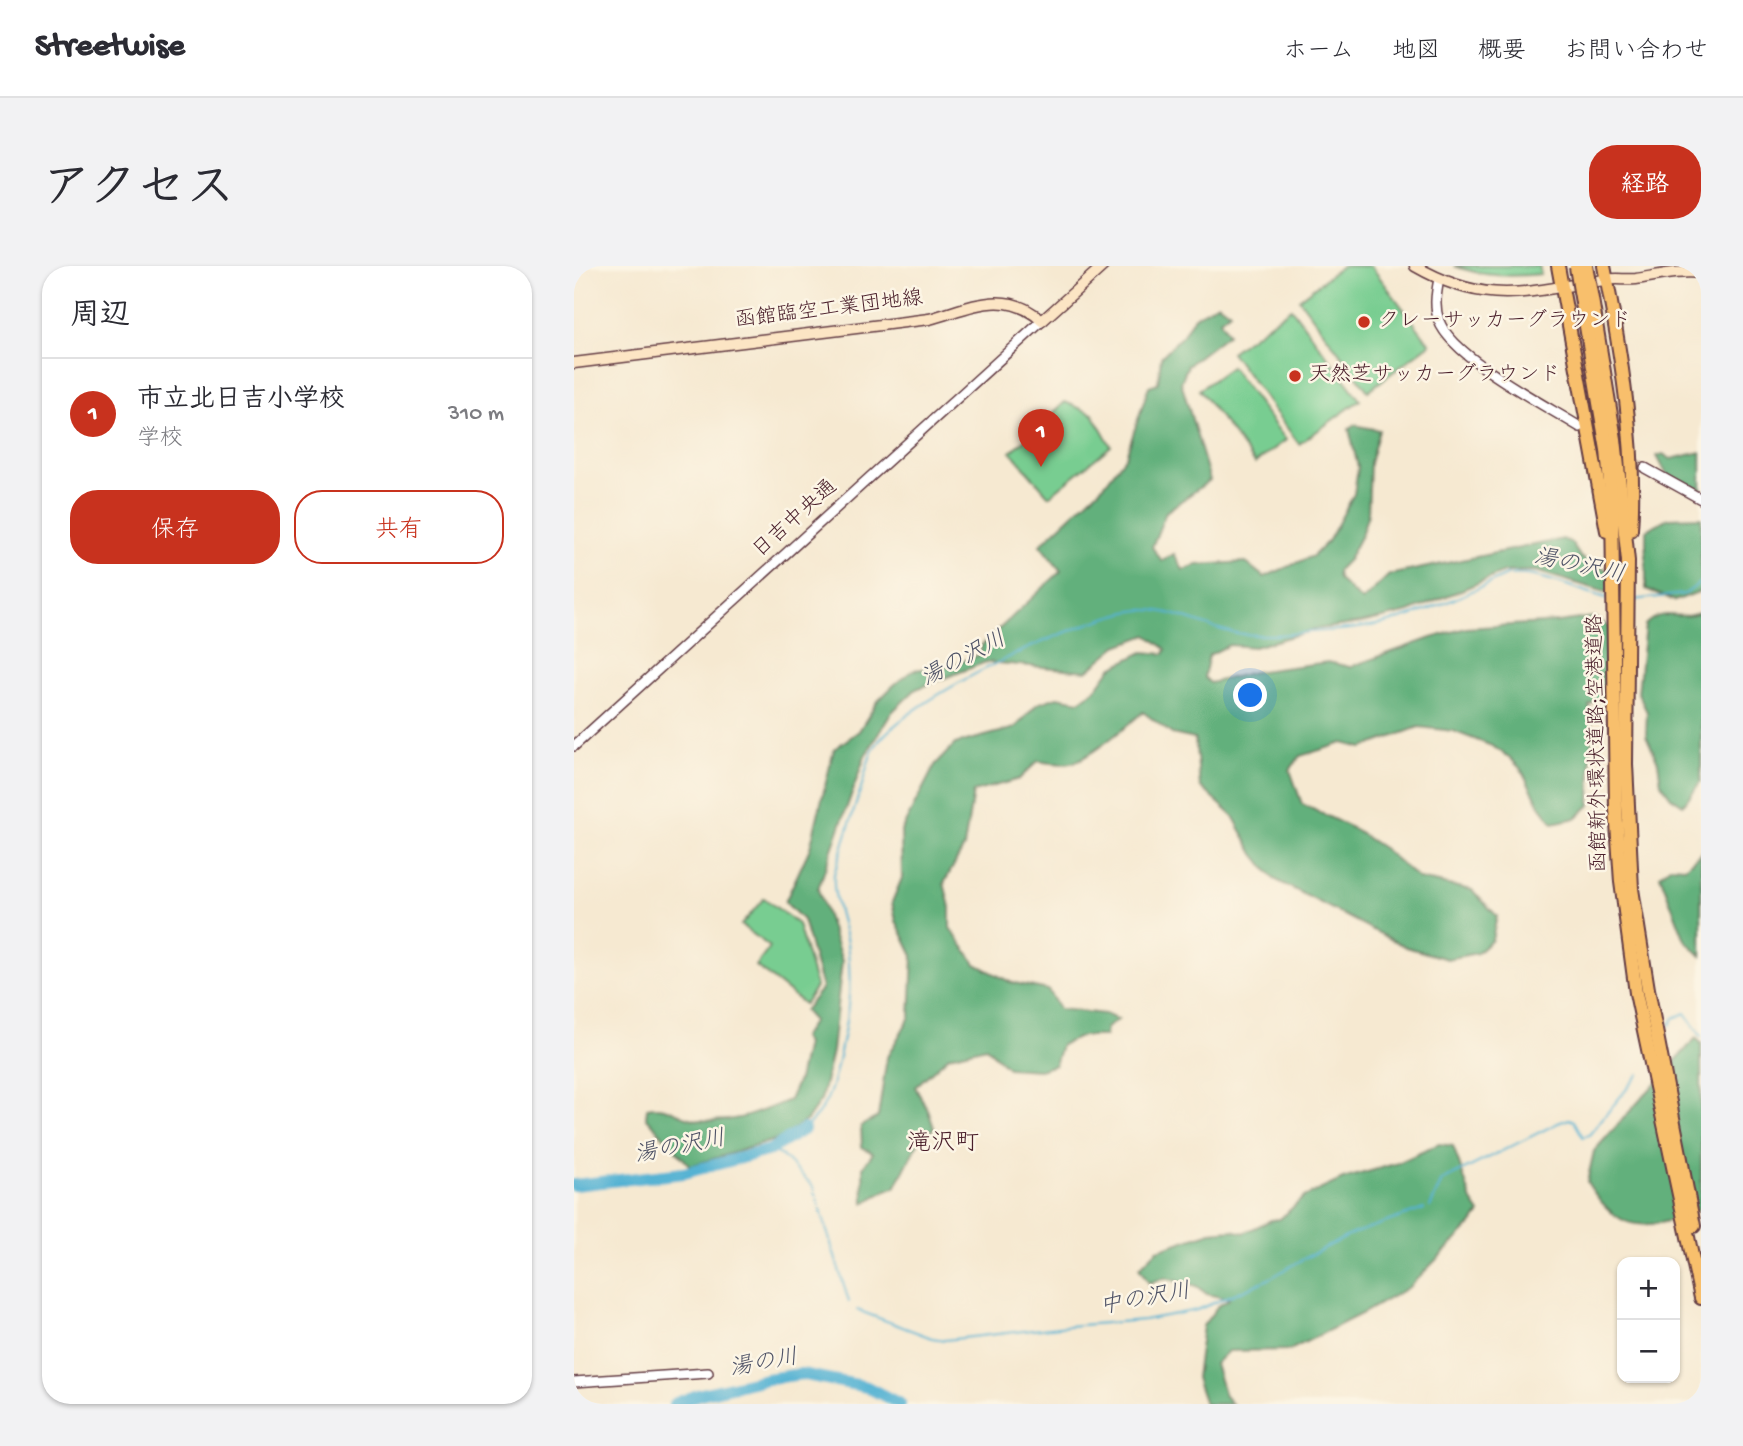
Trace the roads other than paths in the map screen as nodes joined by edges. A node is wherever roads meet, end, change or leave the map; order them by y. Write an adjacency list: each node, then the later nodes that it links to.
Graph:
1 (1103, 266): 11 (main road)
2 (1415, 266): 8 (main road)
3 (1558, 266): 9 (highway)
4 (1576, 266): 10 (highway, bridge)
5 (1586, 266): 10 (highway, bridge)
6 (1605, 272): 7 (main road); 9 (main road); 16 (highway)
7 (1701, 273)
8 (1439, 279): 9 (main road); 13 (street)
9 (1562, 288): 16 (highway)
10 (1587, 301): 16 (highway)
11 (1042, 320): 12 (main road, 函館臨空工業団地線); 18 (street, 日吉中央通)
12 (574, 363)
13 (1580, 428)
14 (1645, 468): 15 (street)
15 (1701, 499)
16 (1619, 533): 17 (highway, 函館新外環状道路;空港道路); 17 (highway, 函館新外環状道路;空港道路)
17 (1622, 696): 19 (highway, 函館新外環状道路;空港道路); 20 (highway, 函館新外環状道路;空港道路)
18 (574, 746)
19 (1701, 1261)
20 (1701, 1298)
21 (708, 1373): 22 (street)
22 (574, 1382)

